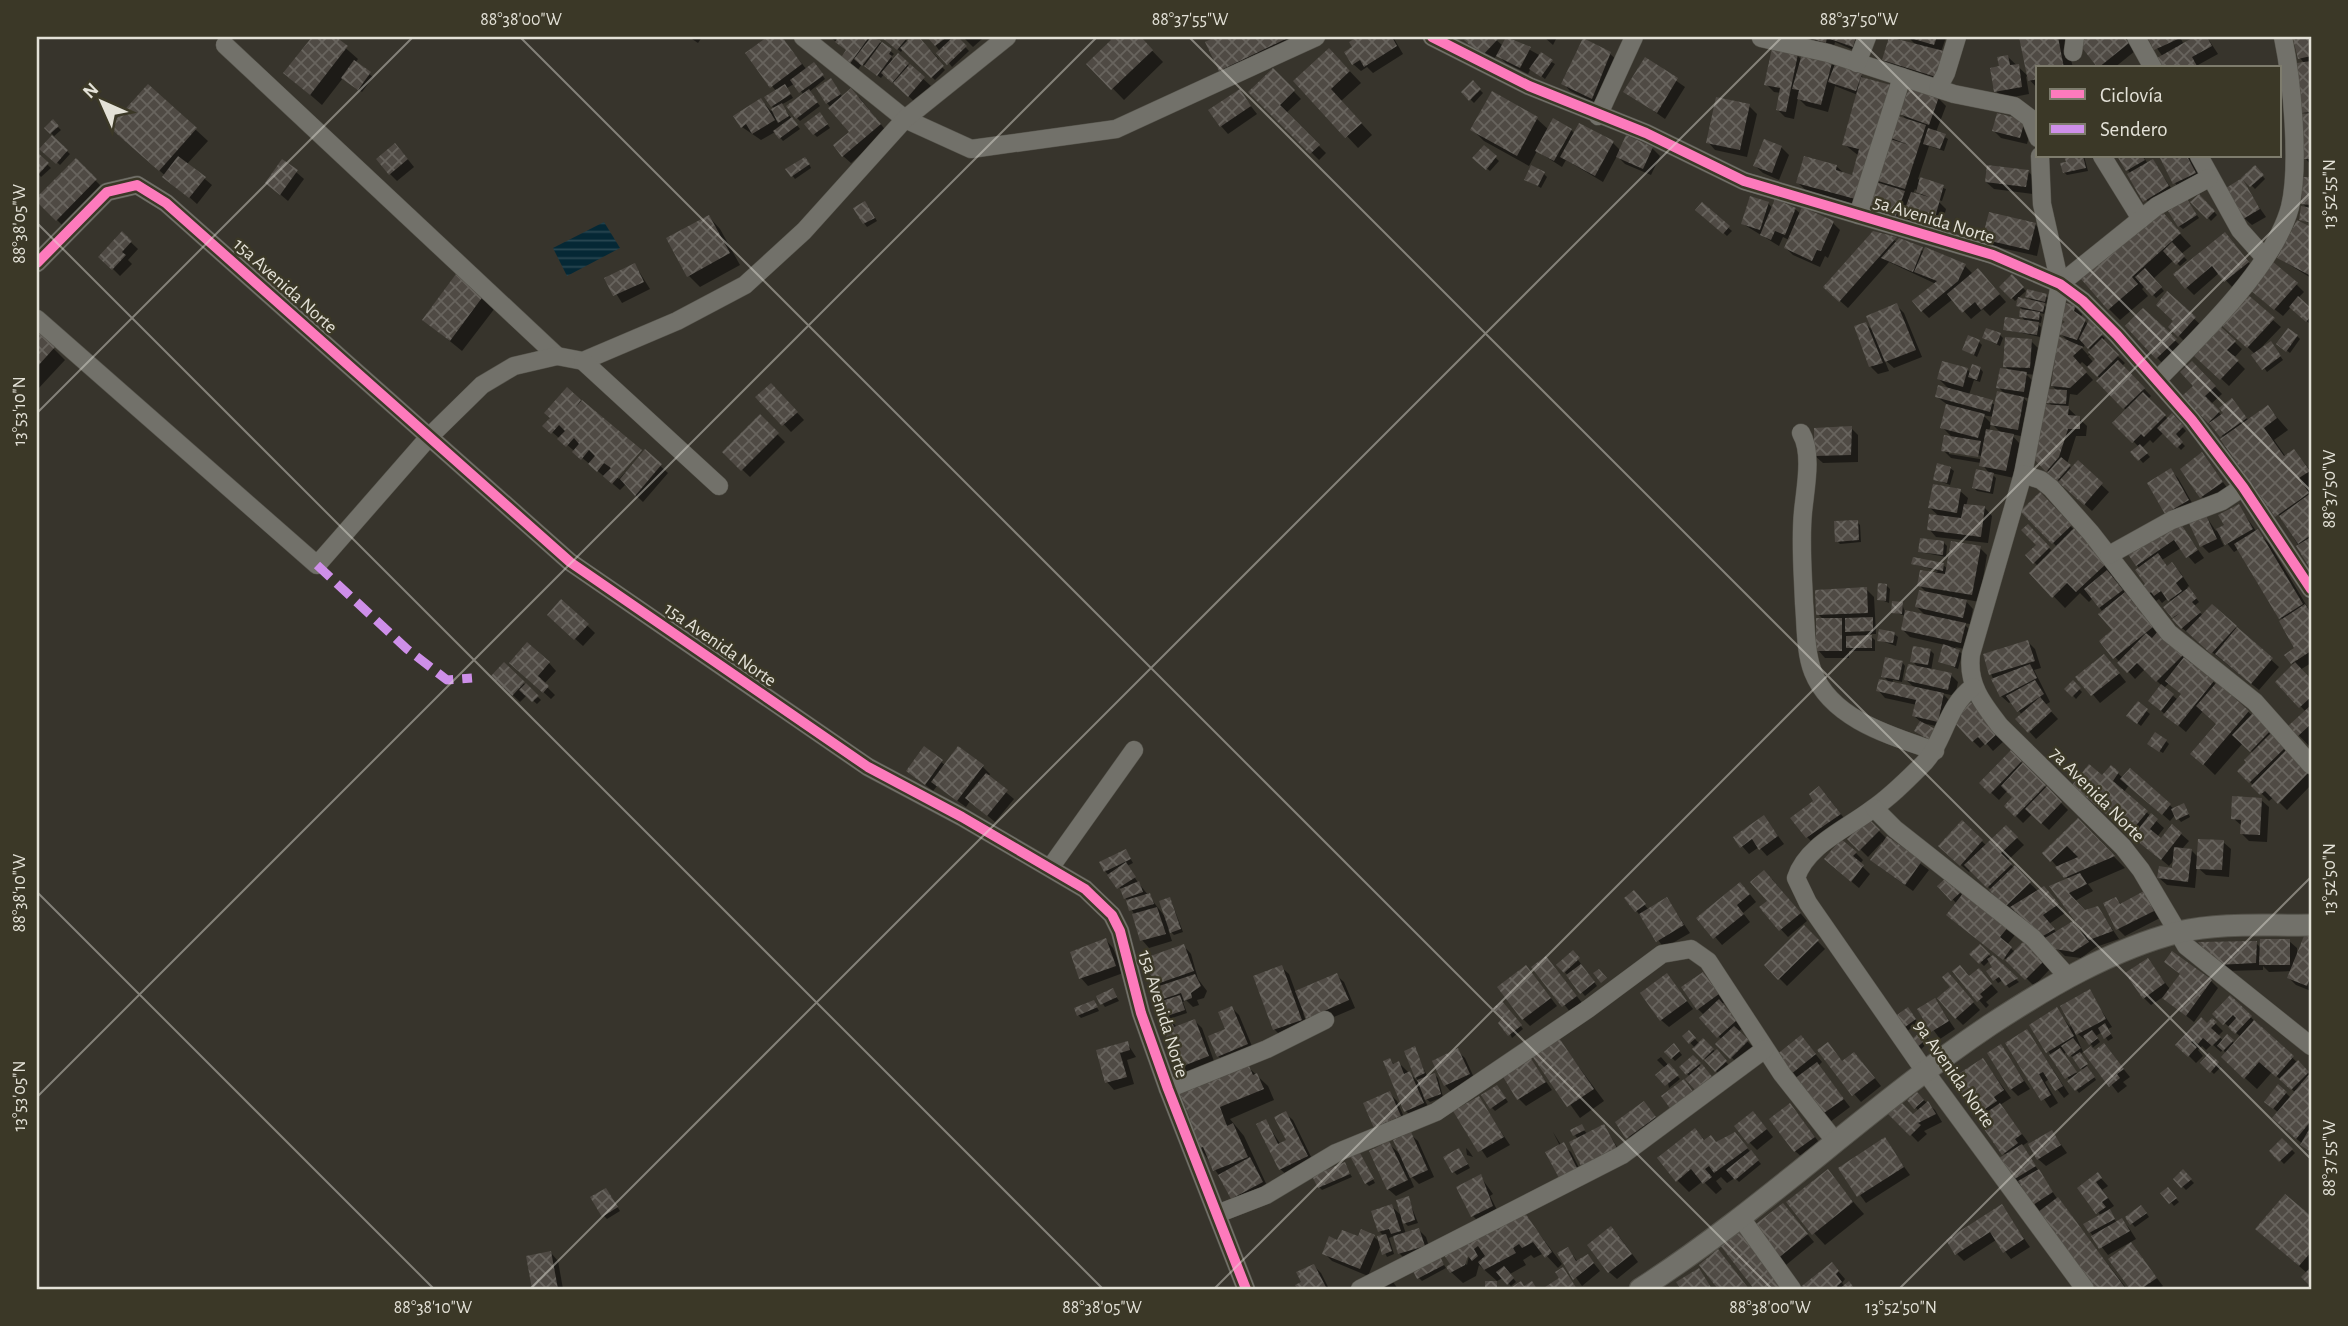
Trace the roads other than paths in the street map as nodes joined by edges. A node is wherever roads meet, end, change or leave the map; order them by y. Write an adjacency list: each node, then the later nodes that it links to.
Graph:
1 (803, 37): 18 (street)
2 (1007, 37): 18 (street)
3 (1316, 37): 18 (street)
4 (1433, 37): 16 (street, 5a Avenida Norte)
5 (1634, 37): 16 (street)
6 (1867, 37): 12 (street)
7 (1957, 37): 15 (street)
8 (2136, 37): 13 (street)
9 (2283, 37): 25 (street)
10 (1761, 38): 12 (street)
11 (225, 45): 29 (street)
12 (1857, 63): 14 (street)
13 (2152, 66)
14 (1902, 76): 15 (street); 23 (street)
15 (1938, 88): 17 (street)
16 (1598, 116): 23 (street, 5a Avenida Norte)
17 (2034, 116)
18 (905, 119): 30 (street)
19 (2039, 158): 27 (street)
20 (2103, 158): 24 (street)
21 (2200, 158): 22 (street)
22 (2209, 178): 24 (street); 25 (street)
23 (1858, 215): 27 (street, 5a Avenida Norte)
24 (2141, 219): 27 (street)
25 (2265, 258): 31 (street)
26 (37, 263): 33 (street, 15a Avenida Norte)
27 (2060, 284): 31 (street, 5a Avenida Norte); 34 (street)
28 (37, 319): 33 (street)
29 (557, 356): 30 (street); 33 (street)
30 (583, 361): 35 (street)
31 (2157, 380): 36 (street, 5a Avenida Norte)
32 (1801, 433): 41 (street)
33 (429, 437): 44 (street, 15a Avenida Norte)
34 (2023, 474): 37 (street); 39 (street)
35 (719, 486)
36 (2243, 487): 37 (street); 38 (street, 5a Avenida Norte)
37 (2109, 555): 42 (street)
38 (2311, 589)
39 (1973, 687): 41 (street); 46 (street, 7a Avenida Norte)
40 (1134, 750): 44 (street)
41 (1935, 751): 43 (street)
42 (2308, 753)
43 (1874, 808): 47 (street); 51 (street, 9a Avenida Norte)
44 (1050, 868): 52 (street, 15a Avenida Norte)
45 (2311, 925): 46 (street)
46 (2177, 933): 47 (street); 49 (street, 7a Avenida Norte)
47 (2069, 978): 51 (street)
48 (1325, 1020): 52 (street)
49 (2311, 1046)
50 (1765, 1049): 53 (street); 54 (street); 57 (street)
51 (1924, 1070): 53 (street); 60 (street, 9a Avenida Norte)
52 (1168, 1089): 54 (street, 15a Avenida Norte)
53 (1835, 1142): 55 (street)
54 (1217, 1214): 56 (street, 15a Avenida Norte)
55 (1741, 1218): 58 (street); 59 (street)
56 (1246, 1289)
57 (1360, 1289)
58 (1640, 1289)
59 (1792, 1289)
60 (2085, 1289)

